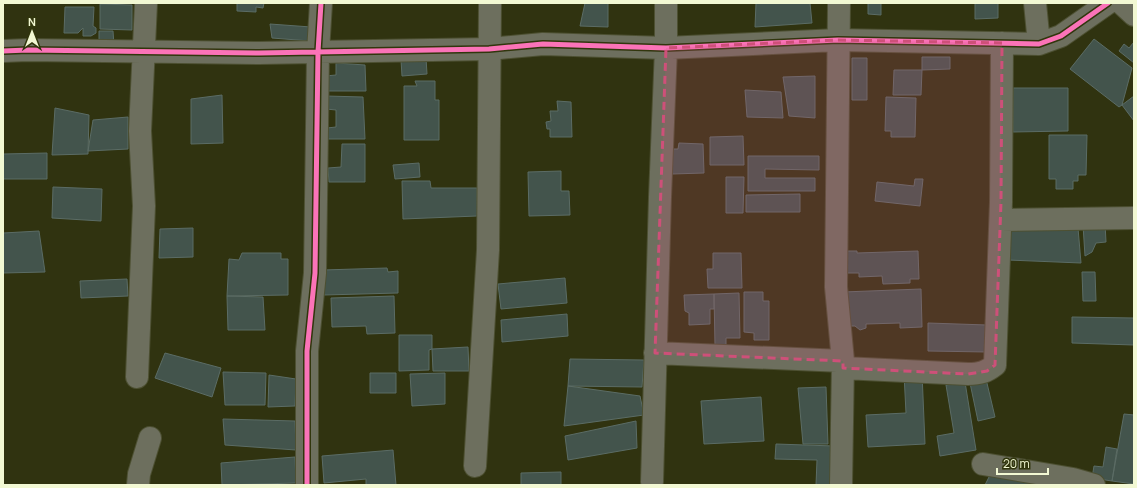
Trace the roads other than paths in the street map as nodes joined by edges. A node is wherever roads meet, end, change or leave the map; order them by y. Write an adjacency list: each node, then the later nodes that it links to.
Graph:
1 (146, 3): 16 (street)
2 (321, 3): 17 (street)
3 (490, 3): 14 (street)
4 (666, 3): 13 (street)
5 (839, 3): 10 (street)
6 (1035, 3): 12 (street)
7 (1108, 3): 12 (street)
8 (1121, 3): 9 (street)
9 (1134, 15)
10 (838, 40): 11 (street); 13 (street); 21 (street)
11 (1002, 43): 12 (street); 19 (street)
12 (1039, 44)
13 (666, 48): 14 (street); 20 (street)
14 (489, 49): 17 (street); 25 (street)
15 (3, 51): 16 (street)
16 (144, 52): 17 (street); 22 (street)
17 (318, 52): 28 (street)
18 (1134, 218): 19 (street)
19 (1001, 220): 21 (street)
20 (655, 352): 21 (street); 26 (street)
21 (843, 364): 29 (street)
22 (137, 377)
23 (150, 438): 27 (street)
24 (983, 464): 30 (street)
25 (475, 466)
26 (652, 482)
27 (138, 485)
28 (307, 485)
29 (841, 485)
30 (1094, 485)

